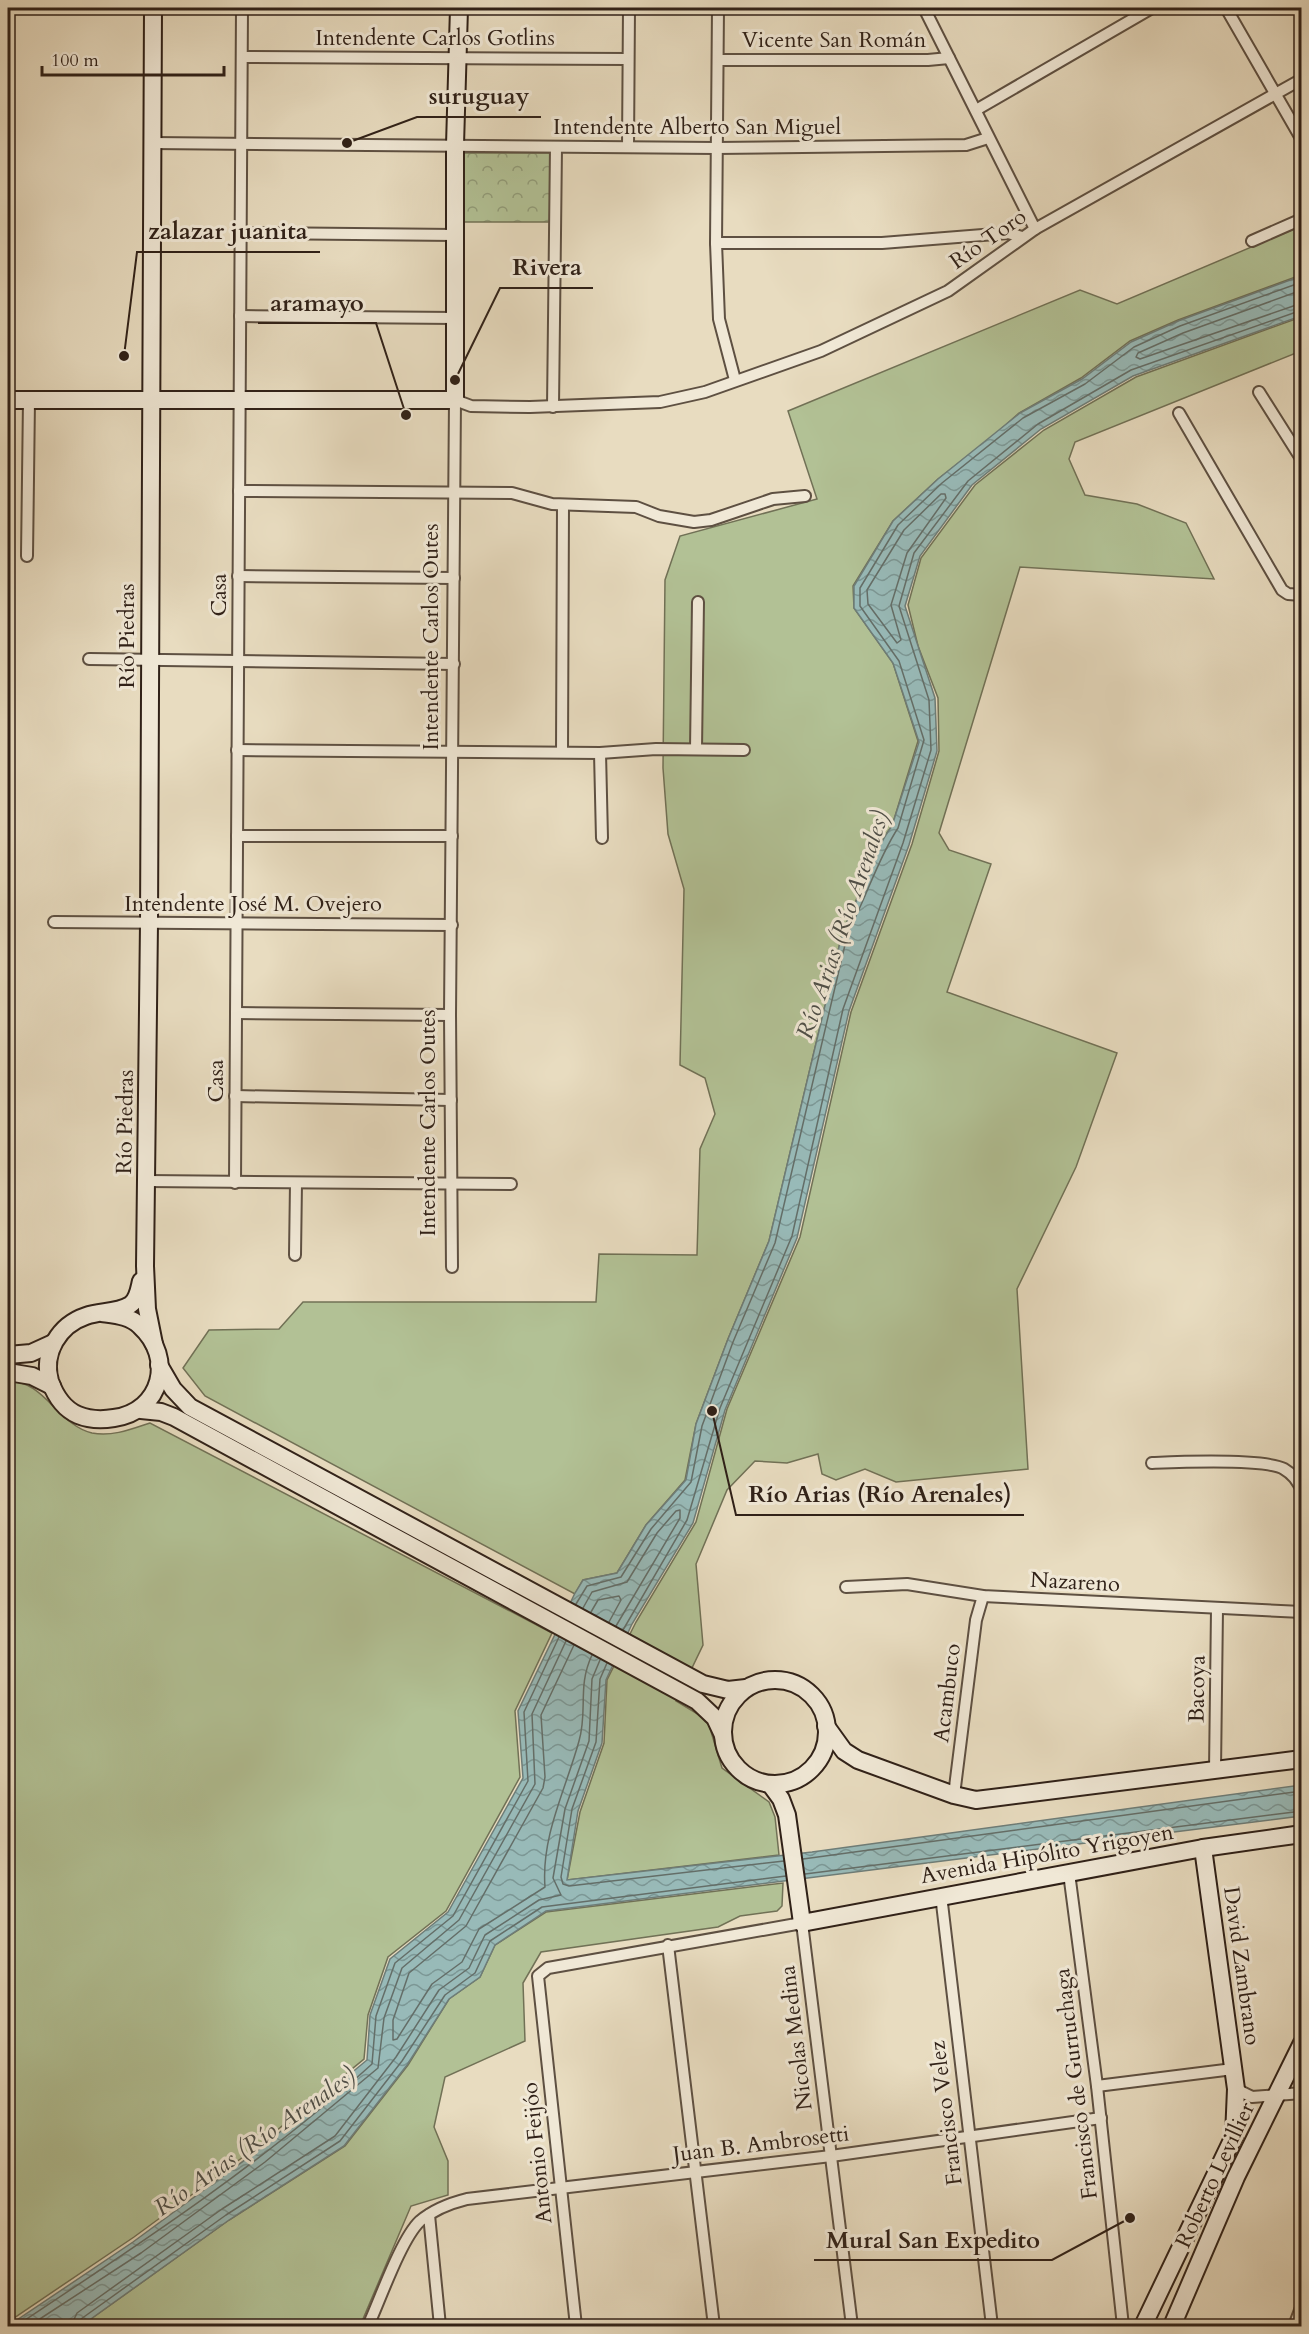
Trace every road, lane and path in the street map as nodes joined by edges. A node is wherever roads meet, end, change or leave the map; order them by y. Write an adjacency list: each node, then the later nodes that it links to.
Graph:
1 (153, 8): 19 (main road, Río Piedras)
2 (242, 8): 9 (street, Casa)
3 (459, 8): 10 (main road, Intendente Carlos Outes)
4 (629, 8): 12 (street)
5 (718, 8): 13 (street)
6 (924, 8): 11 (street)
7 (1152, 8): 16 (street)
8 (1226, 8): 15 (street)
9 (242, 57): 10 (street, Intendente Carlos Gotlins); 20 (street, Casa)
10 (459, 58): 12 (street, Intendente Carlos Gotlins); 21 (main road, Intendente Carlos Outes)
11 (949, 58): 13 (street, Vicente San Román); 16 (street)
12 (628, 59): 23 (street)
13 (718, 60): 24 (street)
14 (1302, 79): 15 (street, Río Toro)
15 (1275, 95): 18 (street); 26 (street, Río Toro)
16 (976, 110): 17 (street)
17 (988, 138): 24 (street, Intendente Alberto San Miguel); 26 (street)
18 (1302, 140)
19 (152, 143): 20 (street, Intendente Alberto San Miguel); 40 (main road, Río Piedras)
20 (241, 144): 21 (street, Intendente Alberto San Miguel); 27 (street, Casa)
21 (455, 146): 22 (street, Intendente Alberto San Miguel); 28 (main road, Intendente Carlos Outes)
22 (556, 147): 23 (street, Intendente Alberto San Miguel); 41 (street)
23 (628, 147): 24 (street, Intendente Alberto San Miguel)
24 (716, 148): 31 (street)
25 (1302, 219): 30 (street)
26 (1035, 229): 29 (street, Río Toro)
27 (241, 233): 28 (street); 32 (street, Casa)
28 (455, 235): 33 (main road, Intendente Carlos Outes)
29 (1022, 237): 31 (street); 34 (street, Río Toro)
30 (1252, 240)
31 (716, 243): 34 (street)
32 (240, 316): 33 (street); 36 (street, Casa)
33 (455, 318): 39 (main road, Intendente Carlos Outes)
34 (735, 380): 41 (street, Río Toro)
35 (1259, 392): 43 (street)
36 (240, 399): 39 (main road); 40 (main road); 44 (street, Casa)
37 (8, 400): 38 (main road)
38 (29, 400): 40 (main road); 48 (street)
39 (455, 400): 41 (street, Río Toro); 45 (street, Intendente Carlos Outes)
40 (152, 401): 54 (main road, Río Piedras)
41 (553, 407)
42 (1179, 413): 51 (street)
43 (1300, 453)
44 (239, 491): 45 (street); 49 (street, Casa)
45 (454, 493): 47 (street); 50 (street, Intendente Carlos Outes)
46 (805, 496): 47 (street)
47 (563, 504): 61 (street)
48 (27, 556)
49 (238, 576): 50 (street); 55 (street, Casa)
50 (454, 578): 56 (street, Intendente Carlos Outes)
51 (1302, 595)
52 (698, 602): 57 (street)
53 (89, 659): 54 (street)
54 (149, 661): 55 (street); 67 (main road, Río Piedras)
55 (238, 662): 56 (street); 58 (street, Casa)
56 (453, 664): 60 (street, Intendente Carlos Outes)
57 (696, 749): 59 (street); 62 (street)
58 (237, 750): 60 (street); 63 (street, Casa)
59 (744, 750)
60 (453, 752): 61 (street); 64 (street, Intendente Carlos Outes)
61 (562, 752): 62 (street)
62 (600, 753): 65 (street)
63 (237, 836): 64 (street); 68 (street, Casa)
64 (452, 836): 69 (street, Intendente Carlos Outes)
65 (602, 838)
66 (54, 922): 67 (street, Intendente José M. Ovejero)
67 (149, 923): 68 (street, Intendente José M. Ovejero); 74 (main road, Río Piedras)
68 (235, 924): 69 (street, Intendente José M. Ovejero); 70 (street, Casa)
69 (452, 925): 71 (street, Intendente Carlos Outes)
70 (236, 1013): 71 (street); 72 (street, Casa)
71 (450, 1015): 73 (street, Intendente Carlos Outes)
72 (235, 1096): 73 (street); 75 (street, Casa)
73 (451, 1100): 77 (street, Intendente Carlos Outes)
74 (147, 1181): 75 (street); 80 (main road, Río Piedras)
75 (235, 1183): 76 (street)
76 (296, 1183): 77 (street); 79 (street)
77 (451, 1183): 78 (street); 81 (street, Intendente Carlos Outes)
78 (511, 1184)
79 (296, 1255)
80 (145, 1266): 82 (main road); 84 (main road)
81 (452, 1267)
82 (102, 1313): 83 (main road); 84 (main road)
83 (54, 1344): 85 (main road); 88 (main road)
84 (154, 1344): 86 (main road)
85 (10, 1355)
86 (159, 1365): 89 (main road); 96 (main road)
87 (9, 1372): 88 (main road)
88 (52, 1386): 89 (main road)
89 (141, 1410): 98 (main road)
90 (1152, 1463): 91 (street)
91 (1302, 1490)
92 (846, 1587): 93 (street, Nazareno)
93 (983, 1596): 94 (street, Nazareno); 103 (street, Acambuco)
94 (1217, 1609): 95 (street, Nazareno); 100 (street, Bacoya)
95 (1302, 1612)
96 (746, 1688): 97 (main road); 98 (main road)
97 (826, 1726): 101 (main road); 103 (main road)
98 (723, 1735): 102 (main road)
99 (1302, 1759): 100 (main road)
100 (1215, 1770): 103 (main road)
101 (802, 1776): 102 (main road); 104 (main road)
102 (770, 1784): 104 (main road)
103 (954, 1796)
104 (788, 1815): 109 (main road)
105 (1302, 1834): 106 (main road, Avenida Hipólito Yrigoyen)
106 (1203, 1848): 107 (main road, Avenida Hipólito Yrigoyen); 112 (main road, David Zambrano)
107 (1069, 1873): 108 (main road, Avenida Hipólito Yrigoyen); 113 (street, Francisco de Gurruchaga)
108 (941, 1895): 109 (main road, Avenida Hipólito Yrigoyen); 118 (street, Francisco Velez)
109 (802, 1923): 110 (street); 120 (street, Nicolas Medina)
110 (668, 1945): 121 (street); 122 (street, Antonio Feijóo)
111 (1302, 2043): 116 (main road, Roberto Levillier)
112 (1233, 2069): 113 (street); 114 (main road, David Zambrano)
113 (1097, 2086): 117 (street, Francisco de Gurruchaga)
114 (1236, 2089): 116 (street); 119 (main road, David Zambrano)
115 (1302, 2093): 116 (street)
116 (1276, 2096): 133 (main road, Roberto Levillier)
117 (1101, 2118): 118 (street, Juan B. Ambrosetti); 131 (street, Francisco de Gurruchaga)
118 (968, 2136): 120 (street, Juan B. Ambrosetti); 130 (street, Francisco Velez)
119 (1234, 2136): 132 (main road, Roberto Levillier)
120 (831, 2156): 121 (street, Juan B. Ambrosetti); 129 (street, Nicolas Medina)
121 (693, 2173): 122 (street, Juan B. Ambrosetti); 128 (street)
122 (559, 2188): 123 (street, Juan B. Ambrosetti); 127 (street, Antonio Feijóo)
123 (429, 2215): 125 (street); 126 (street)
124 (1302, 2305): 134 (street)
125 (368, 2326)
126 (440, 2326)
127 (576, 2326)
128 (714, 2326)
129 (852, 2326)
130 (992, 2326)
131 (1123, 2326)
132 (1143, 2326)
133 (1172, 2326)
134 (1293, 2326)

